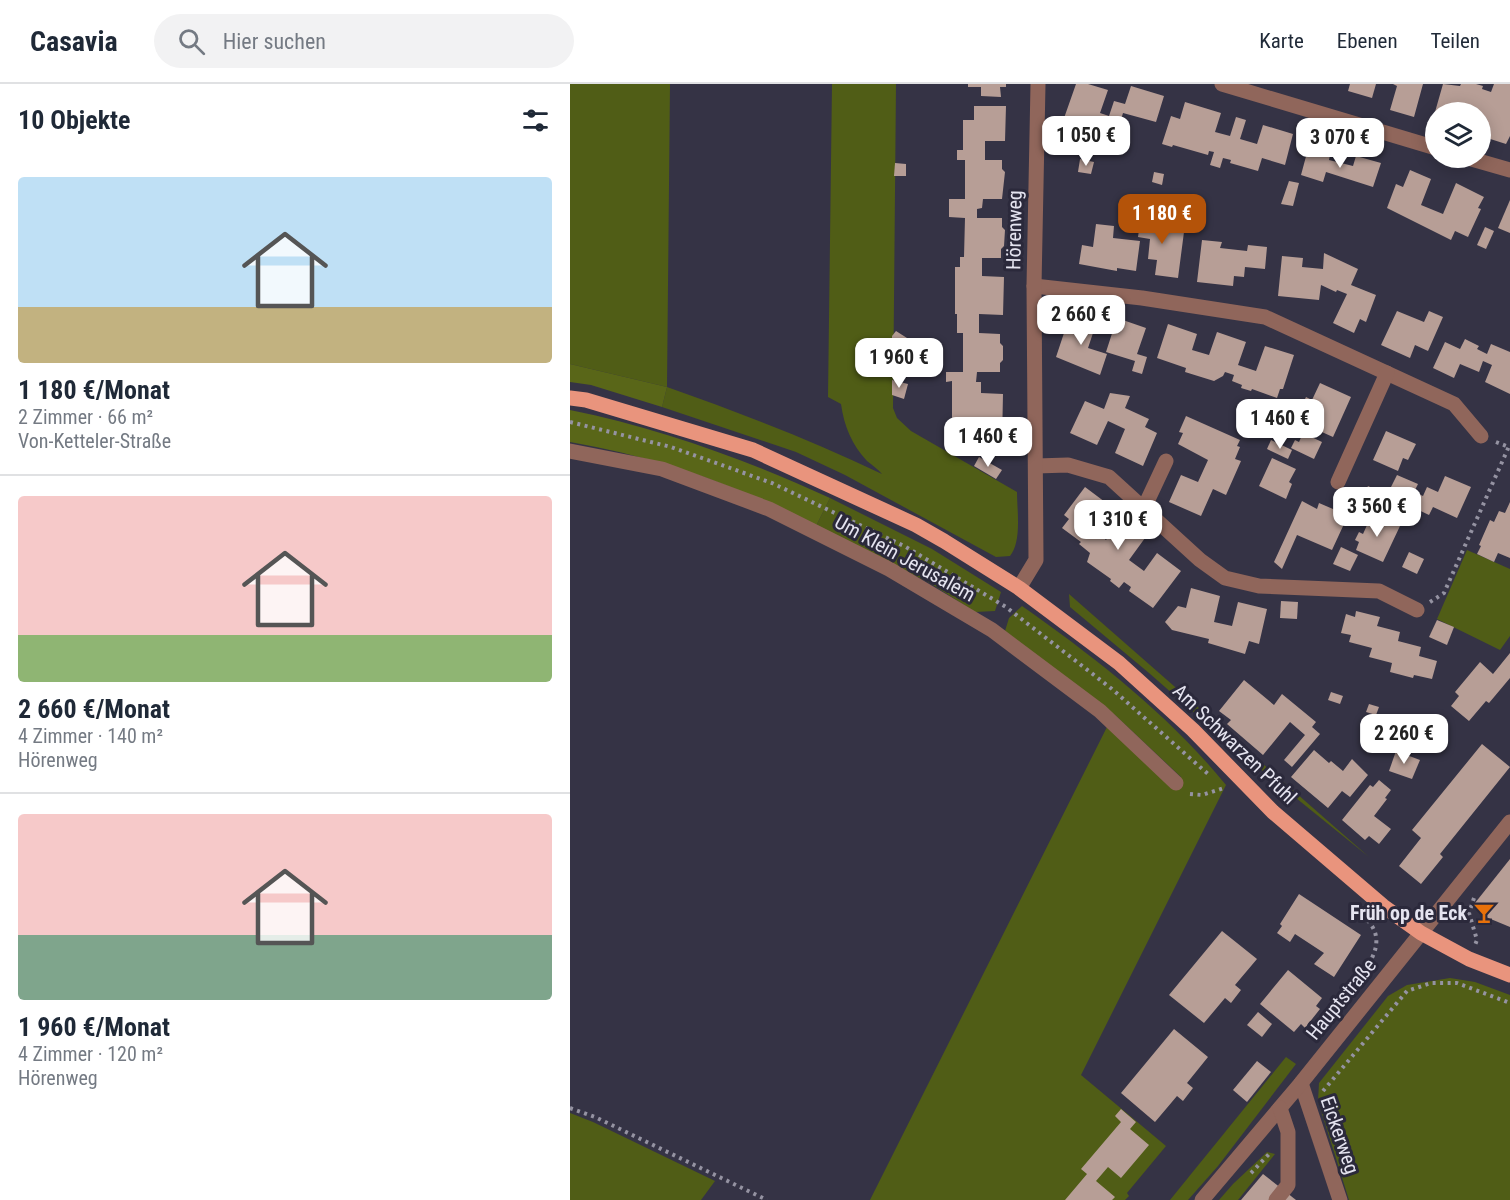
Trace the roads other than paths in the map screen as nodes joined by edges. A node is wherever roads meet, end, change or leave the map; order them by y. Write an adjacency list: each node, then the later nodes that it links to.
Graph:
1 (1038, 84): 6 (street, Hörenweg)
2 (1222, 84): 3 (street)
3 (1425, 145)
4 (1491, 165): 5 (street)
5 (1510, 170)
6 (1034, 286): 7 (street); 12 (street, Hörenweg)
7 (1387, 373): 9 (street); 13 (street)
8 (570, 398): 15 (main road, Am Schwarzen Pfuhl)
9 (1481, 436)
10 (570, 451): 17 (street, Um Klein Jerusalem)
11 (1166, 460): 14 (street)
12 (1036, 466): 14 (street); 15 (street, Hörenweg)
13 (1338, 482)
14 (1144, 508): 16 (street)
15 (1019, 588): 19 (main road, Am Schwarzen Pfuhl)
16 (1417, 610)
17 (1176, 783)
18 (1510, 822): 19 (street, Hauptstraße)
19 (1421, 933): 20 (main road, Am Schwarzen Pfuhl); 21 (street, Hauptstraße)
20 (1510, 975)
21 (1301, 1083): 22 (street, Hauptstraße); 25 (street, Eickerweg)
22 (1280, 1108): 23 (street, Hauptstraße); 24 (street)
23 (1202, 1200)
24 (1276, 1200)
25 (1340, 1200)

